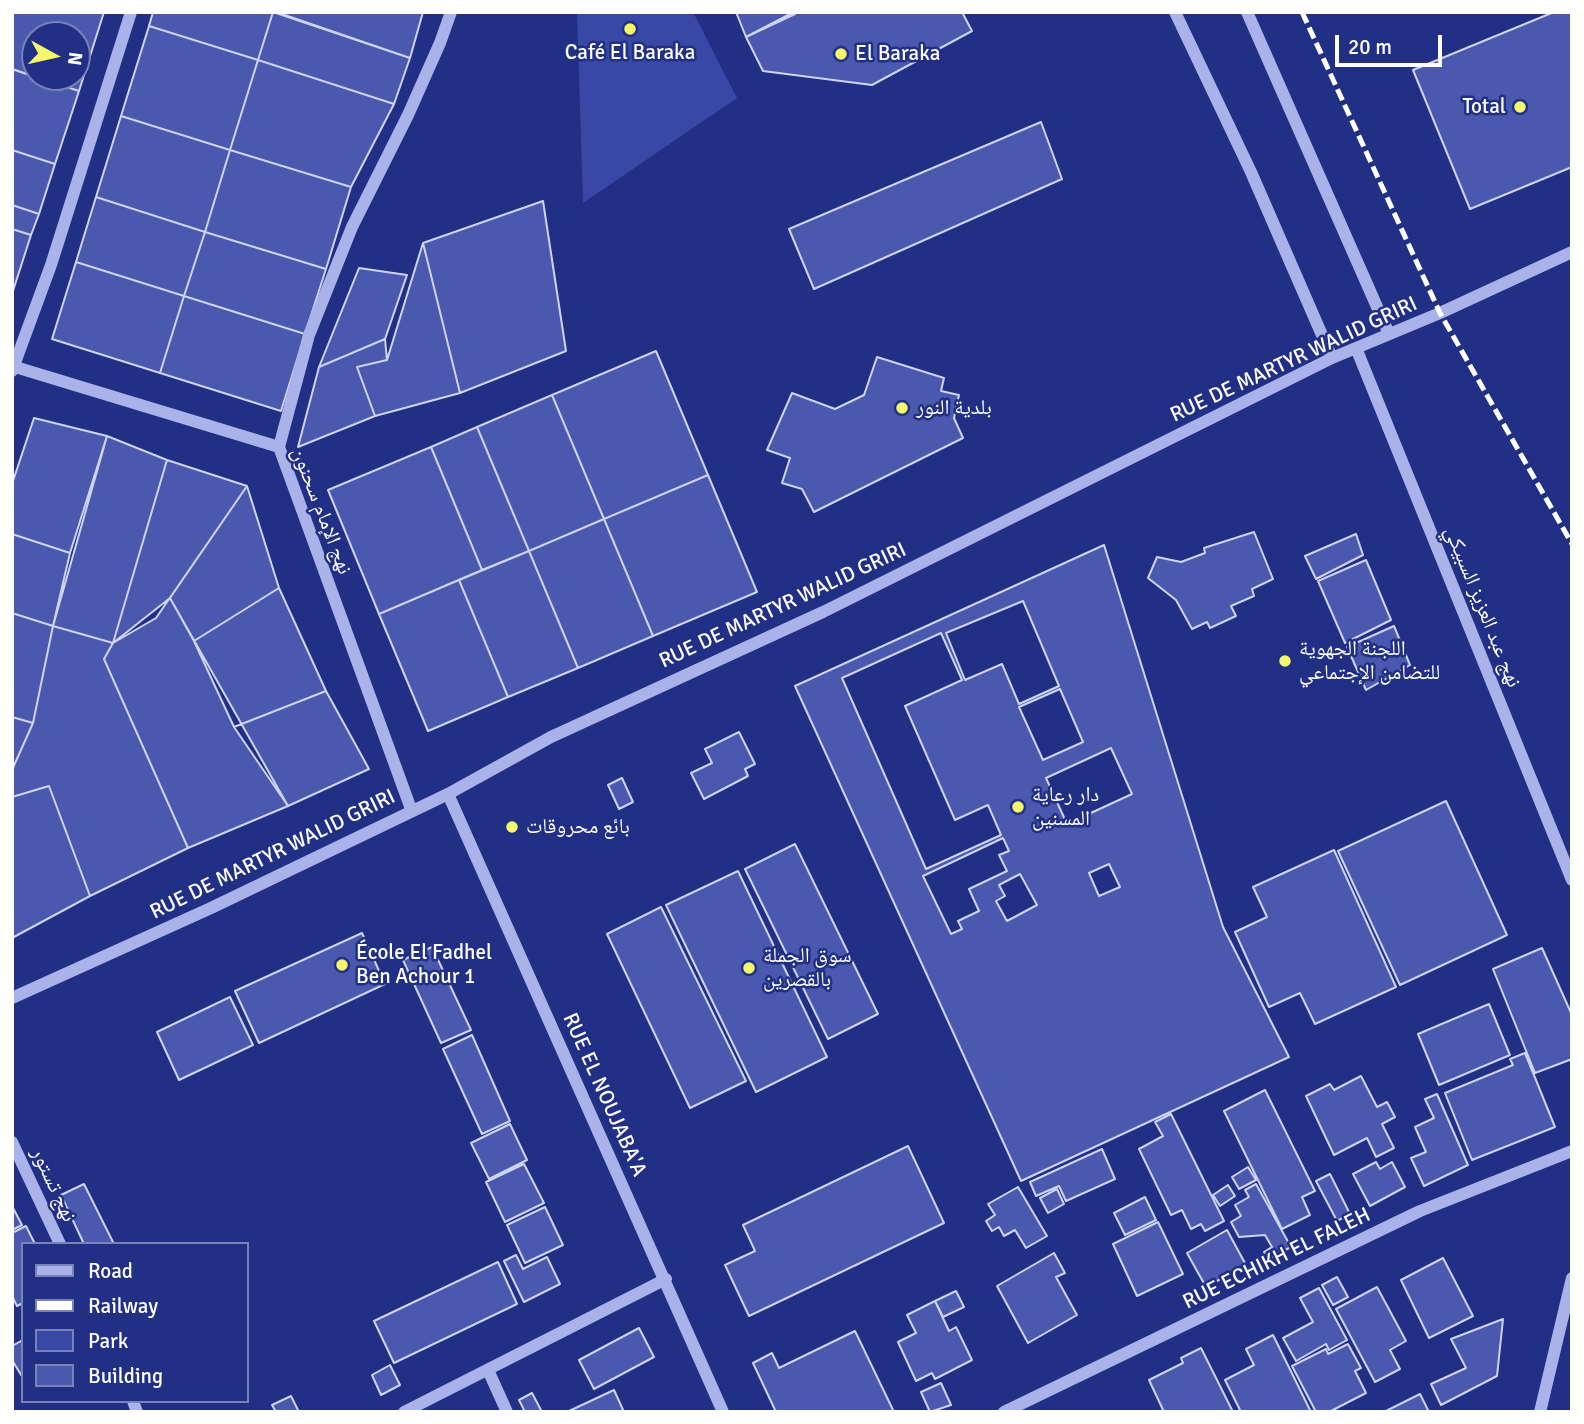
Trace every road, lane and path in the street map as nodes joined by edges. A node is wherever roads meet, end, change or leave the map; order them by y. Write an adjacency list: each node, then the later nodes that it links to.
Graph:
1 (131, 12): 9 (street)
2 (450, 12): 10 (street)
3 (1175, 12): 8 (street)
4 (1247, 12): 6 (street)
5 (1572, 252): 6 (street, RUE DE MARTYR WALID GRIRI)
6 (1390, 334): 7 (street, RUE DE MARTYR WALID GRIRI)
7 (1356, 348): 8 (street, RUE DE MARTYR WALID GRIRI); 13 (street, نهج عبد العزيز السبيكي)
8 (1332, 358): 11 (street, RUE DE MARTYR WALID GRIRI)
9 (13, 368): 10 (street, نهج الإمام سحنون)
10 (279, 447): 12 (street, نهج الإمام سحنون)
11 (448, 794): 12 (street, RUE DE MARTYR WALID GRIRI); 18 (street, RUE EL NOUJABA'A)
12 (411, 809): 14 (street, RUE DE MARTYR WALID GRIRI)
13 (1572, 880)
14 (12, 998)
15 (12, 1142): 17 (street, نهج تستور)
16 (1572, 1151): 24 (street, RUE ECHIKH EL FALEH)
17 (59, 1242)
18 (666, 1279): 20 (street); 23 (street, RUE EL NOUJABA'A)
19 (1572, 1279): 25 (street)
20 (488, 1370): 21 (street); 22 (street)
21 (404, 1412)
22 (507, 1412)
23 (723, 1412)
24 (1004, 1412)
25 (1540, 1412)

